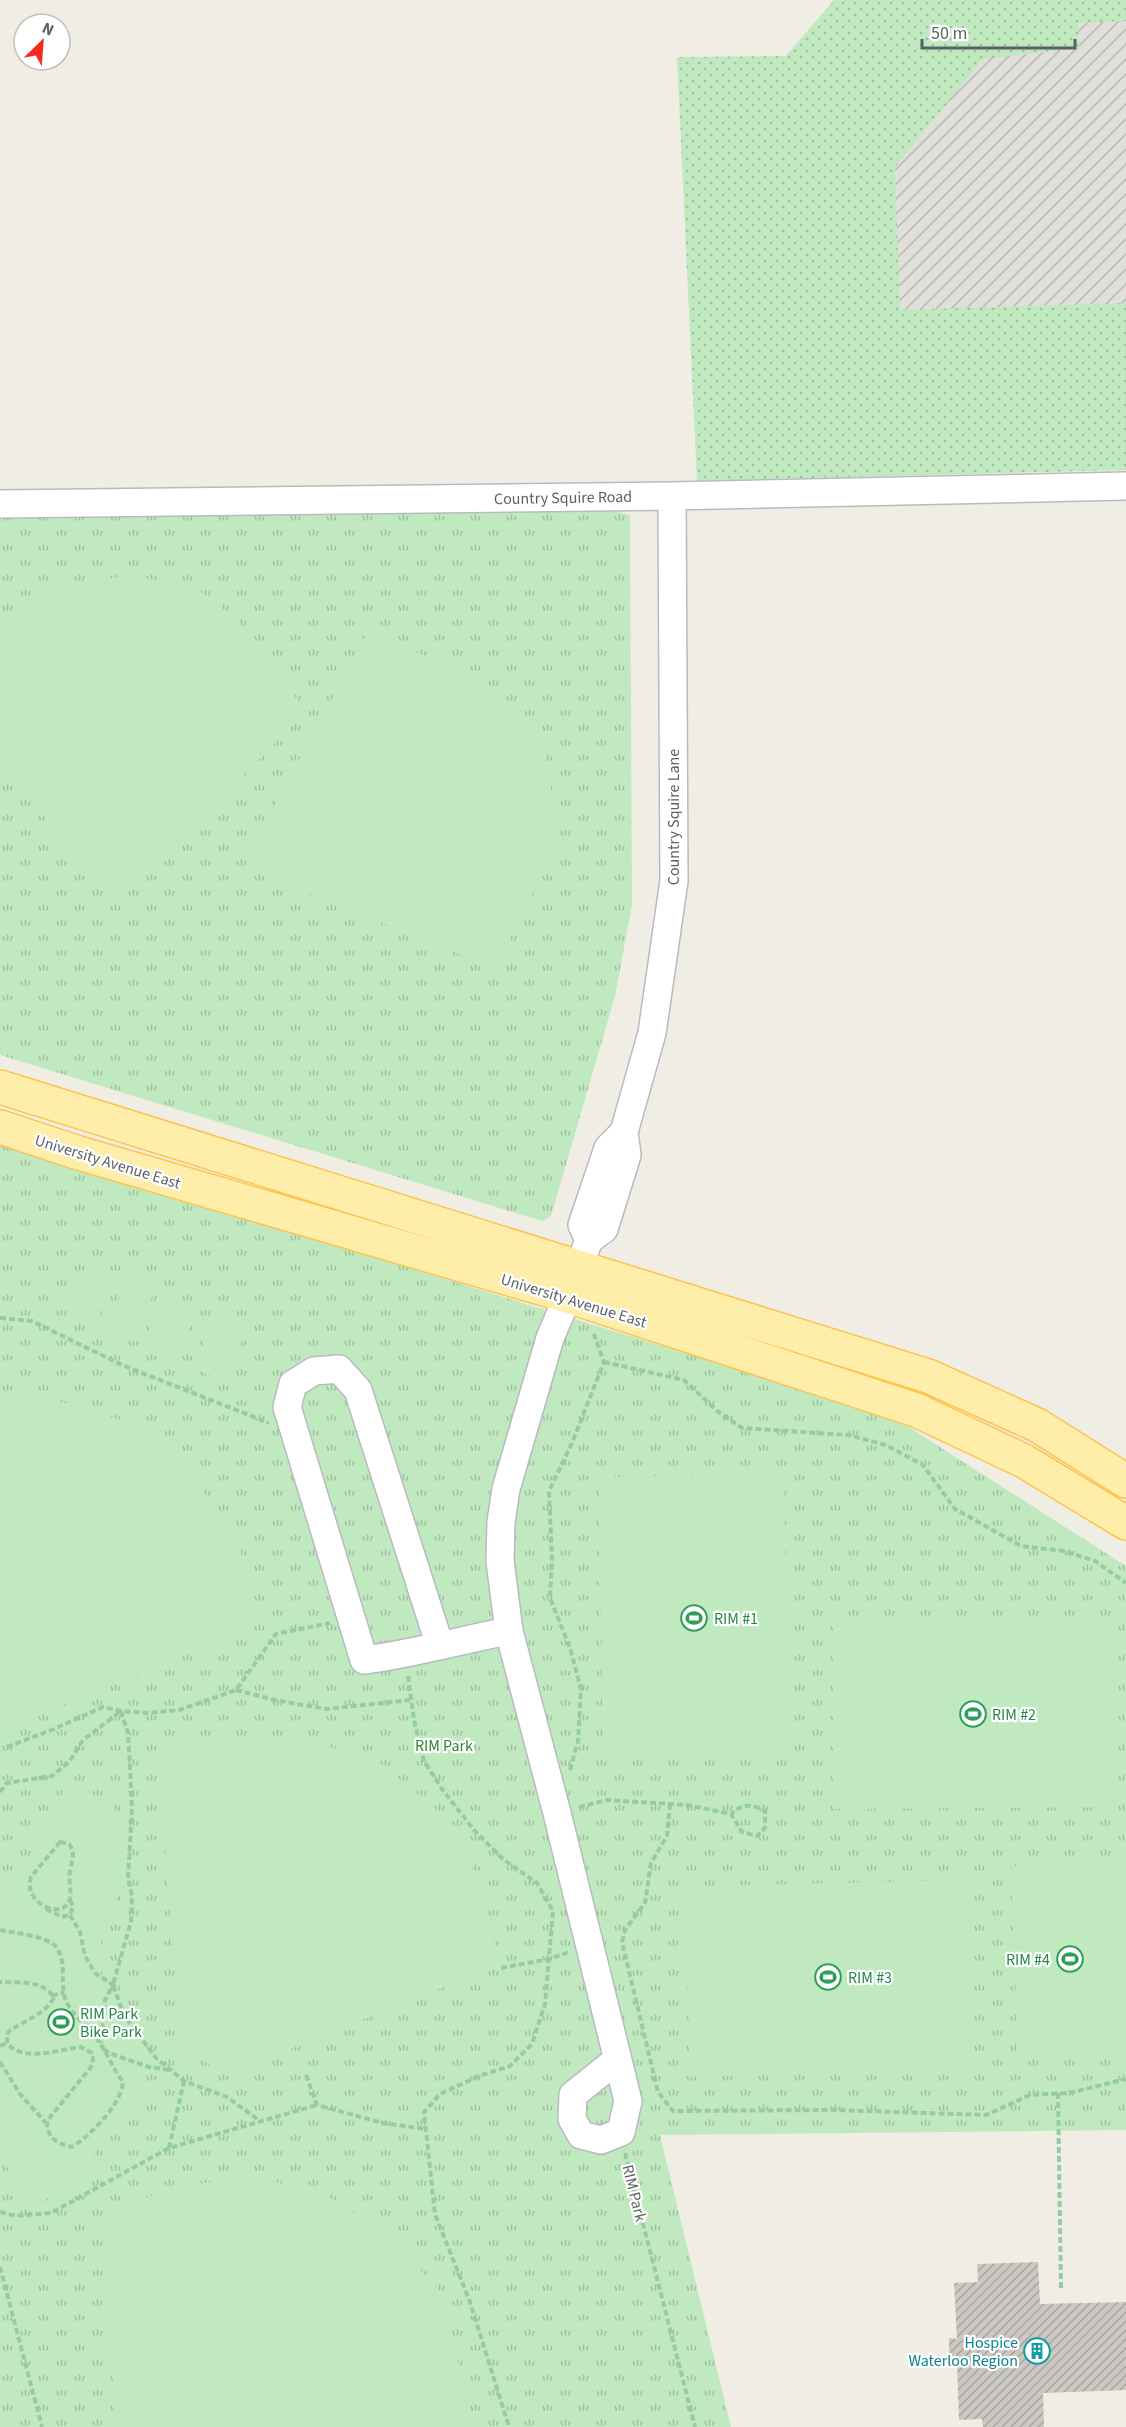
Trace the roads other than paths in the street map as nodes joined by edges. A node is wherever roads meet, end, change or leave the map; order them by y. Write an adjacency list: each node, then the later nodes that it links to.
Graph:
1 (1126, 486): 2 (street, Country Squire Road)
2 (672, 496): 3 (street, Country Squire Road); 6 (street, Country Squire Lane)
3 (0, 504)
4 (0, 1087): 6 (main road, University Avenue East)
5 (0, 1127): 6 (main road, University Avenue East)
6 (579, 1268): 7 (main road, University Avenue East); 8 (main road, University Avenue East); 9 (street)
7 (1126, 1481)
8 (1126, 1524)
9 (509, 1632): 10 (street); 11 (street)
10 (440, 1646): 10 (street)
11 (618, 2059): 11 (street)

